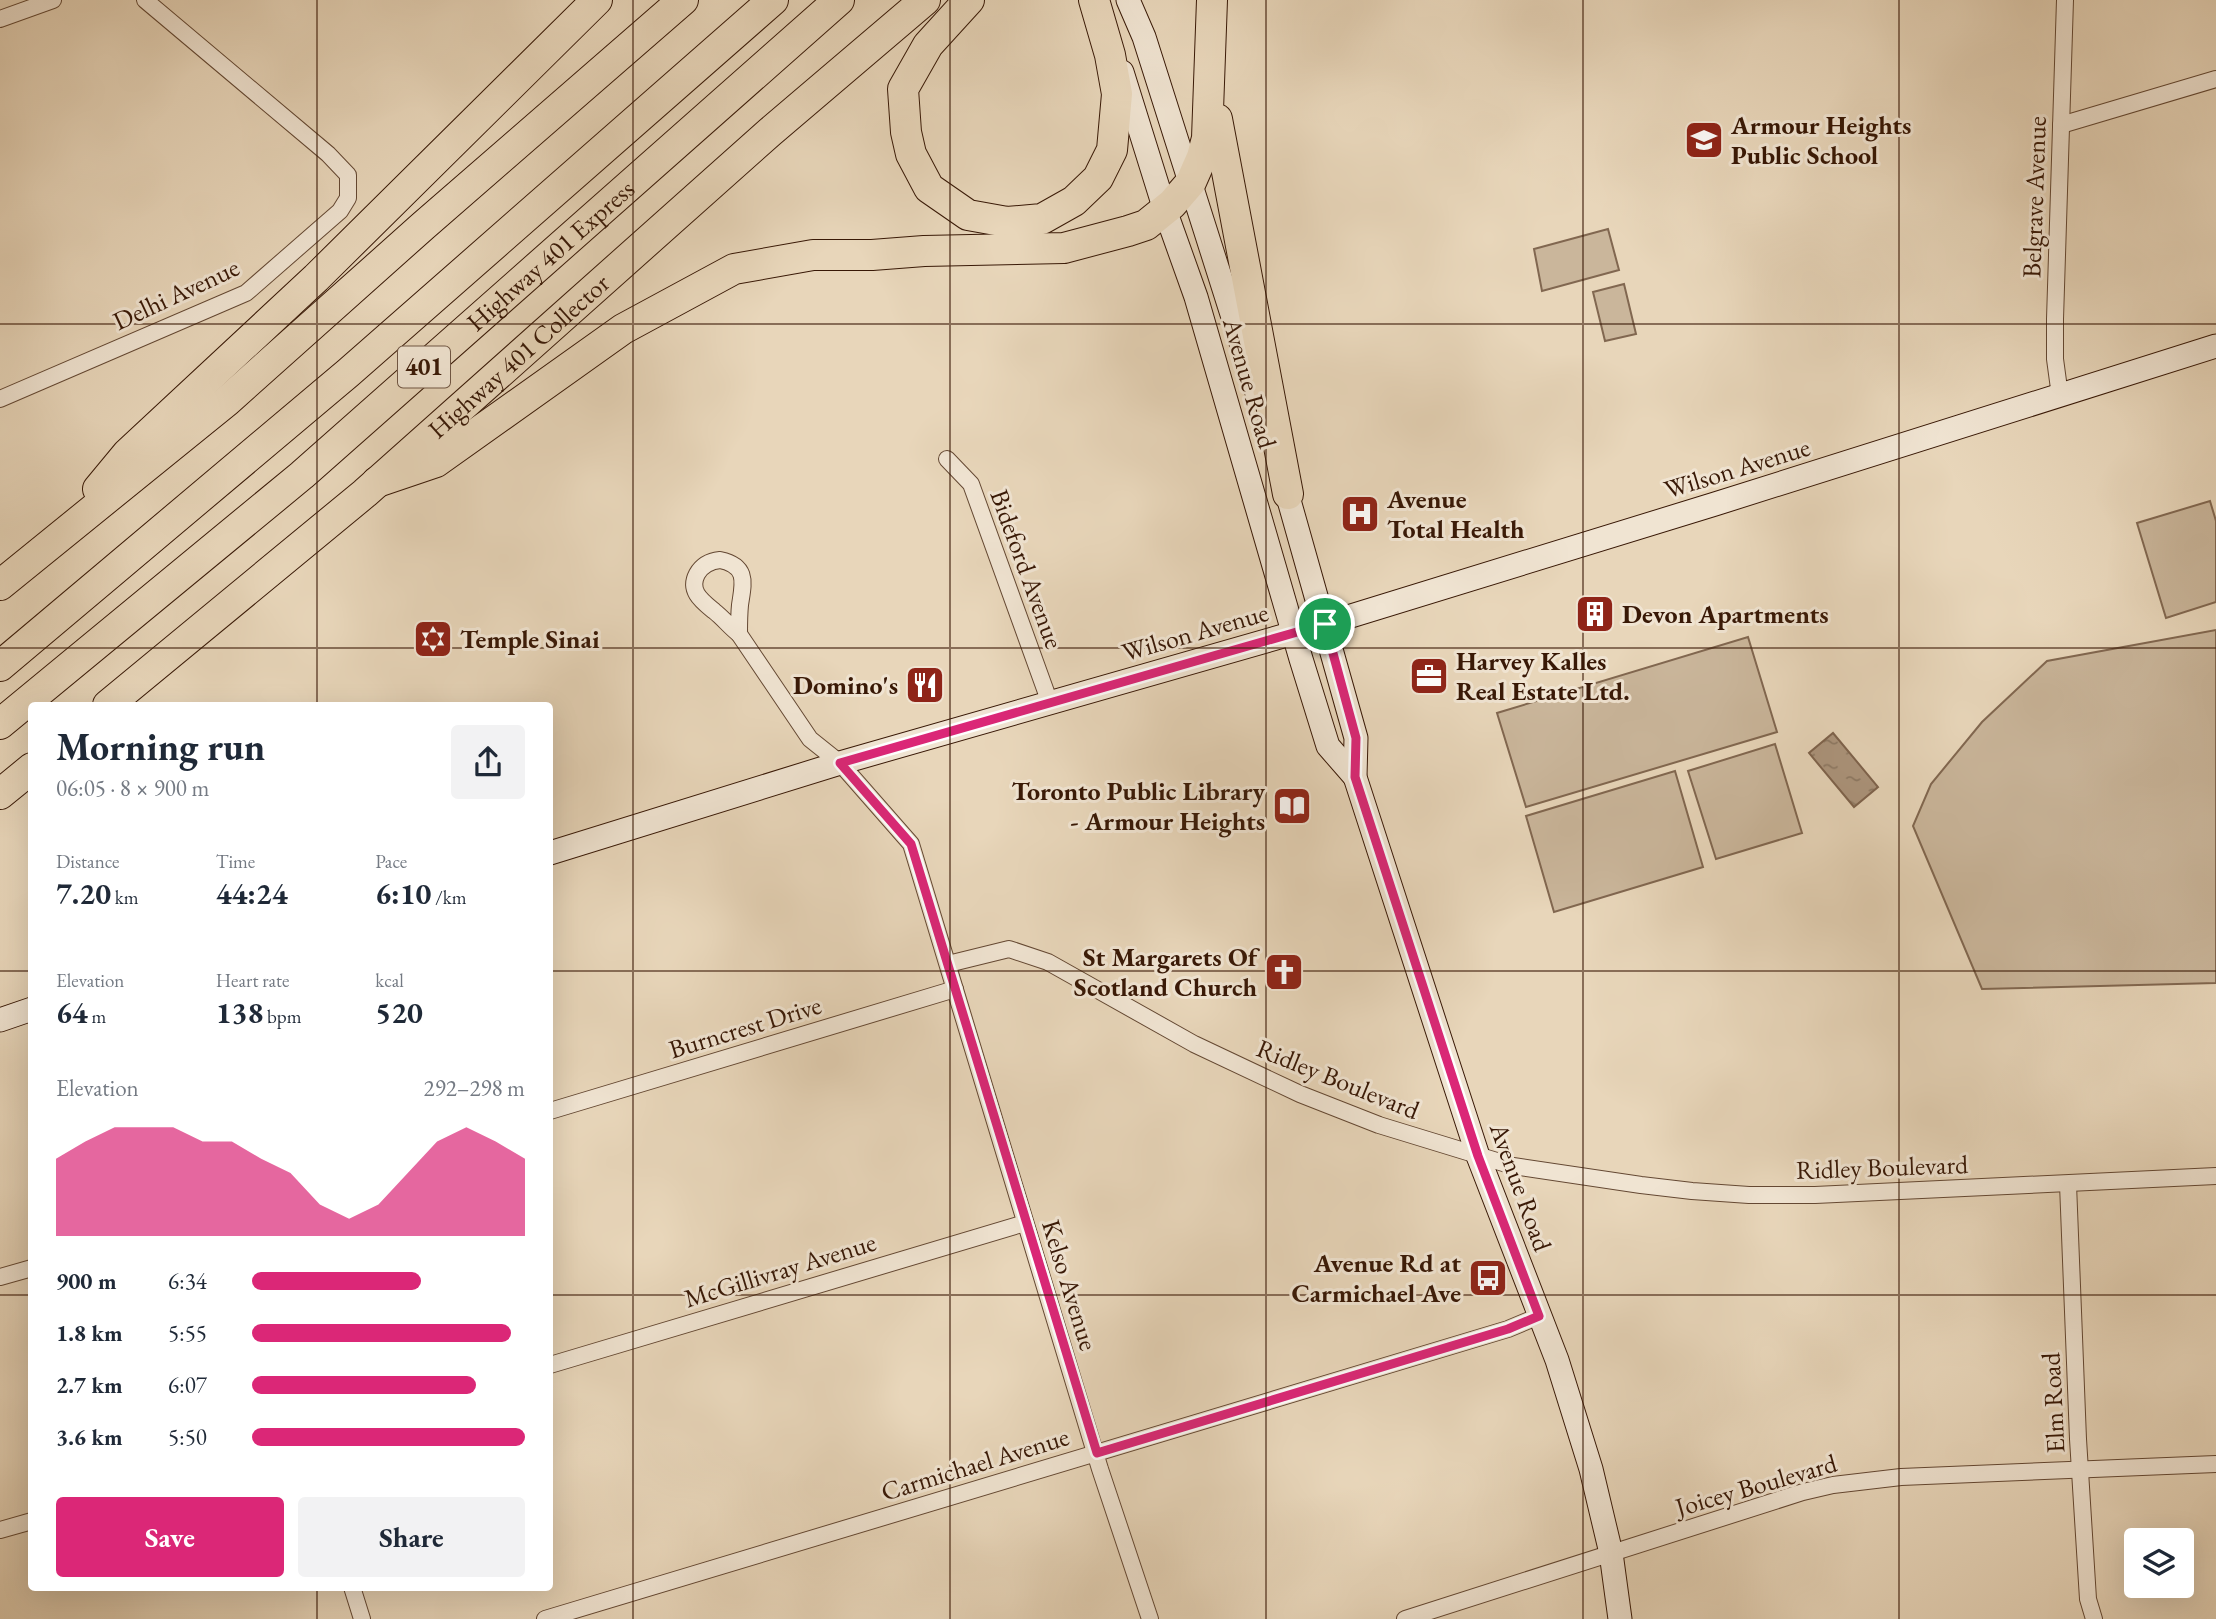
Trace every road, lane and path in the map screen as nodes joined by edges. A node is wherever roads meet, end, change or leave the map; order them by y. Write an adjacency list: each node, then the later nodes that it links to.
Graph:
1 (53, 0): 13 (street)
2 (145, 0): 21 (street, Delhi Avenue)
3 (597, 0): 25 (highway)
4 (683, 0): 25 (highway)
5 (773, 0): 30 (highway, Highway 401 Express / 401)
6 (839, 0): 33 (highway, Highway 401 Express / 401)
7 (925, 0): 23 (highway, Highway 401 Collector / 401)
8 (969, 0): 9 (highway)
9 (1095, 0): 18 (main road, Avenue Road)
10 (1128, 0): 17 (main road, Avenue Road)
11 (1212, 0): 14 (highway)
12 (2065, 0): 16 (street, Belgrave Avenue)
13 (0, 19)
14 (1209, 77): 17 (highway); 24 (highway)
15 (2216, 79): 16 (street)
16 (2061, 125): 20 (street, Belgrave Avenue)
17 (1191, 182): 18 (highway); 24 (main road, Avenue Road)
18 (1165, 209): 23 (highway); 28 (main road, Avenue Road)
19 (2216, 346): 20 (main road, Wilson Avenue)
20 (2060, 396): 27 (main road, Wilson Avenue)
21 (0, 400)
22 (947, 458): 32 (street, Bideford Avenue)
23 (377, 482): 31 (highway, Highway 401 Collector / 401)
24 (1288, 494): 27 (main road, Avenue Road)
25 (51, 545): 26 (highway)
26 (0, 585)
27 (1325, 624): 28 (main road, Wilson Avenue); 36 (main road, Avenue Road)
28 (1293, 633): 32 (main road, Wilson Avenue); 36 (main road, Avenue Road)
29 (738, 635): 34 (street)
30 (0, 666)
31 (112, 702)
32 (1050, 703): 34 (main road, Wilson Avenue)
33 (0, 724)
34 (840, 763): 38 (main road, Wilson Avenue); 39 (street)
35 (28, 771): 37 (highway)
36 (1355, 777): 44 (main road, Avenue Road)
37 (0, 794)
38 (553, 852)
39 (948, 964): 40 (street, Kelso Avenue); 44 (street, Ridley Boulevard)
40 (955, 989): 43 (street, Burncrest Drive); 47 (street, Kelso Avenue)
41 (28, 1010): 42 (main road)
42 (0, 1020)
43 (553, 1110)
44 (1478, 1156): 46 (street, Ridley Boulevard); 50 (main road, Avenue Road)
45 (2216, 1176): 46 (street, Ridley Boulevard)
46 (2068, 1184): 54 (street, Elm Road)
47 (1025, 1223): 51 (street, McGillivray Avenue); 52 (street, Kelso Avenue)
48 (28, 1269): 49 (street)
49 (0, 1277)
50 (1539, 1316): 52 (street, Carmichael Avenue); 57 (main road, Avenue Road)
51 (553, 1364)
52 (1097, 1453): 60 (street, Carmichael Avenue); 61 (street, Kelso Avenue)
53 (2216, 1464): 54 (street, Joicey Boulevard)
54 (2080, 1470): 57 (street, Joicey Boulevard); 64 (street, Elm Road)
55 (28, 1522): 56 (street)
56 (0, 1530)
57 (1611, 1553): 62 (street, Joicey Boulevard); 63 (main road, Avenue Road)
58 (353, 1591): 59 (street)
59 (362, 1619)
60 (545, 1619)
61 (1150, 1619)
62 (1405, 1619)
63 (1620, 1619)
64 (2094, 1619)

